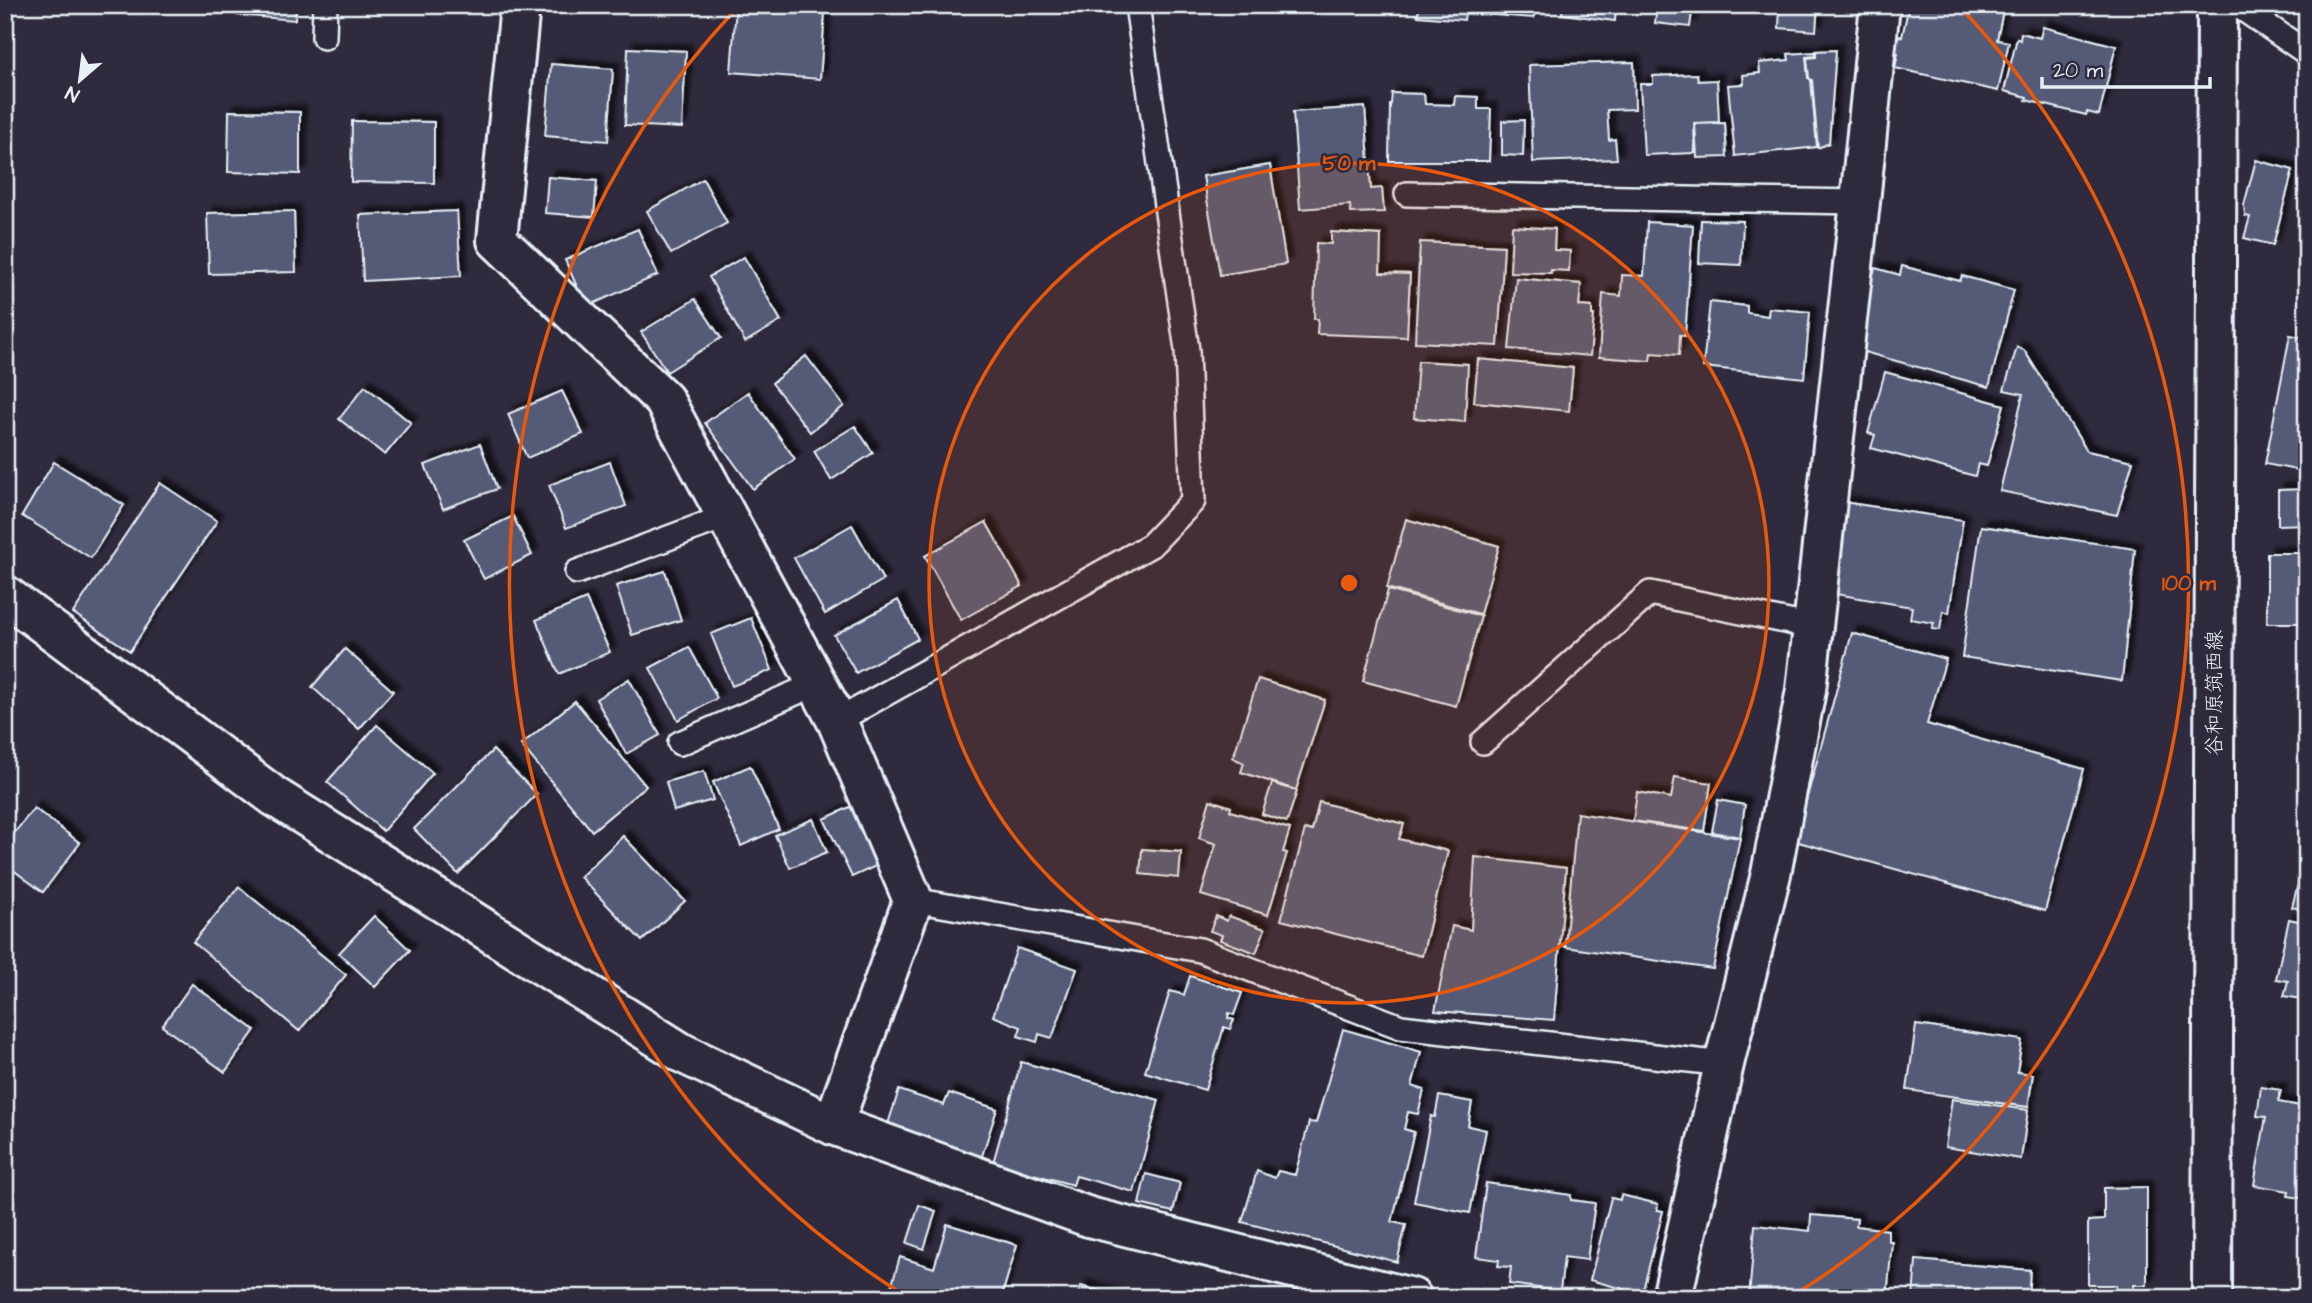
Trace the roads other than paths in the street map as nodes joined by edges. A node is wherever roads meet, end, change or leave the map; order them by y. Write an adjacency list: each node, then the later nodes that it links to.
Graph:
1 (325, 5): 7 (lane)
2 (520, 5): 11 (street)
3 (1137, 5): 16 (lane)
4 (1880, 5): 10 (street)
5 (2217, 5): 24 (street, 谷和原筑西線)
6 (2236, 5): 8 (lane)
7 (324, 37)
8 (2307, 54)
9 (1407, 194): 10 (lane)
10 (1860, 202): 14 (street)
11 (727, 516): 12 (lane); 15 (street)
12 (576, 572)
13 (5, 595): 21 (street)
14 (1813, 627): 17 (lane); 20 (street)
15 (816, 684): 16 (street); 18 (lane)
16 (837, 721): 19 (street)
17 (1483, 742)
18 (680, 743)
19 (913, 900): 20 (lane); 21 (street)
20 (1724, 1064): 23 (street)
21 (833, 1125): 22 (street)
22 (1412, 1298)
23 (1672, 1298)
24 (2212, 1298)

